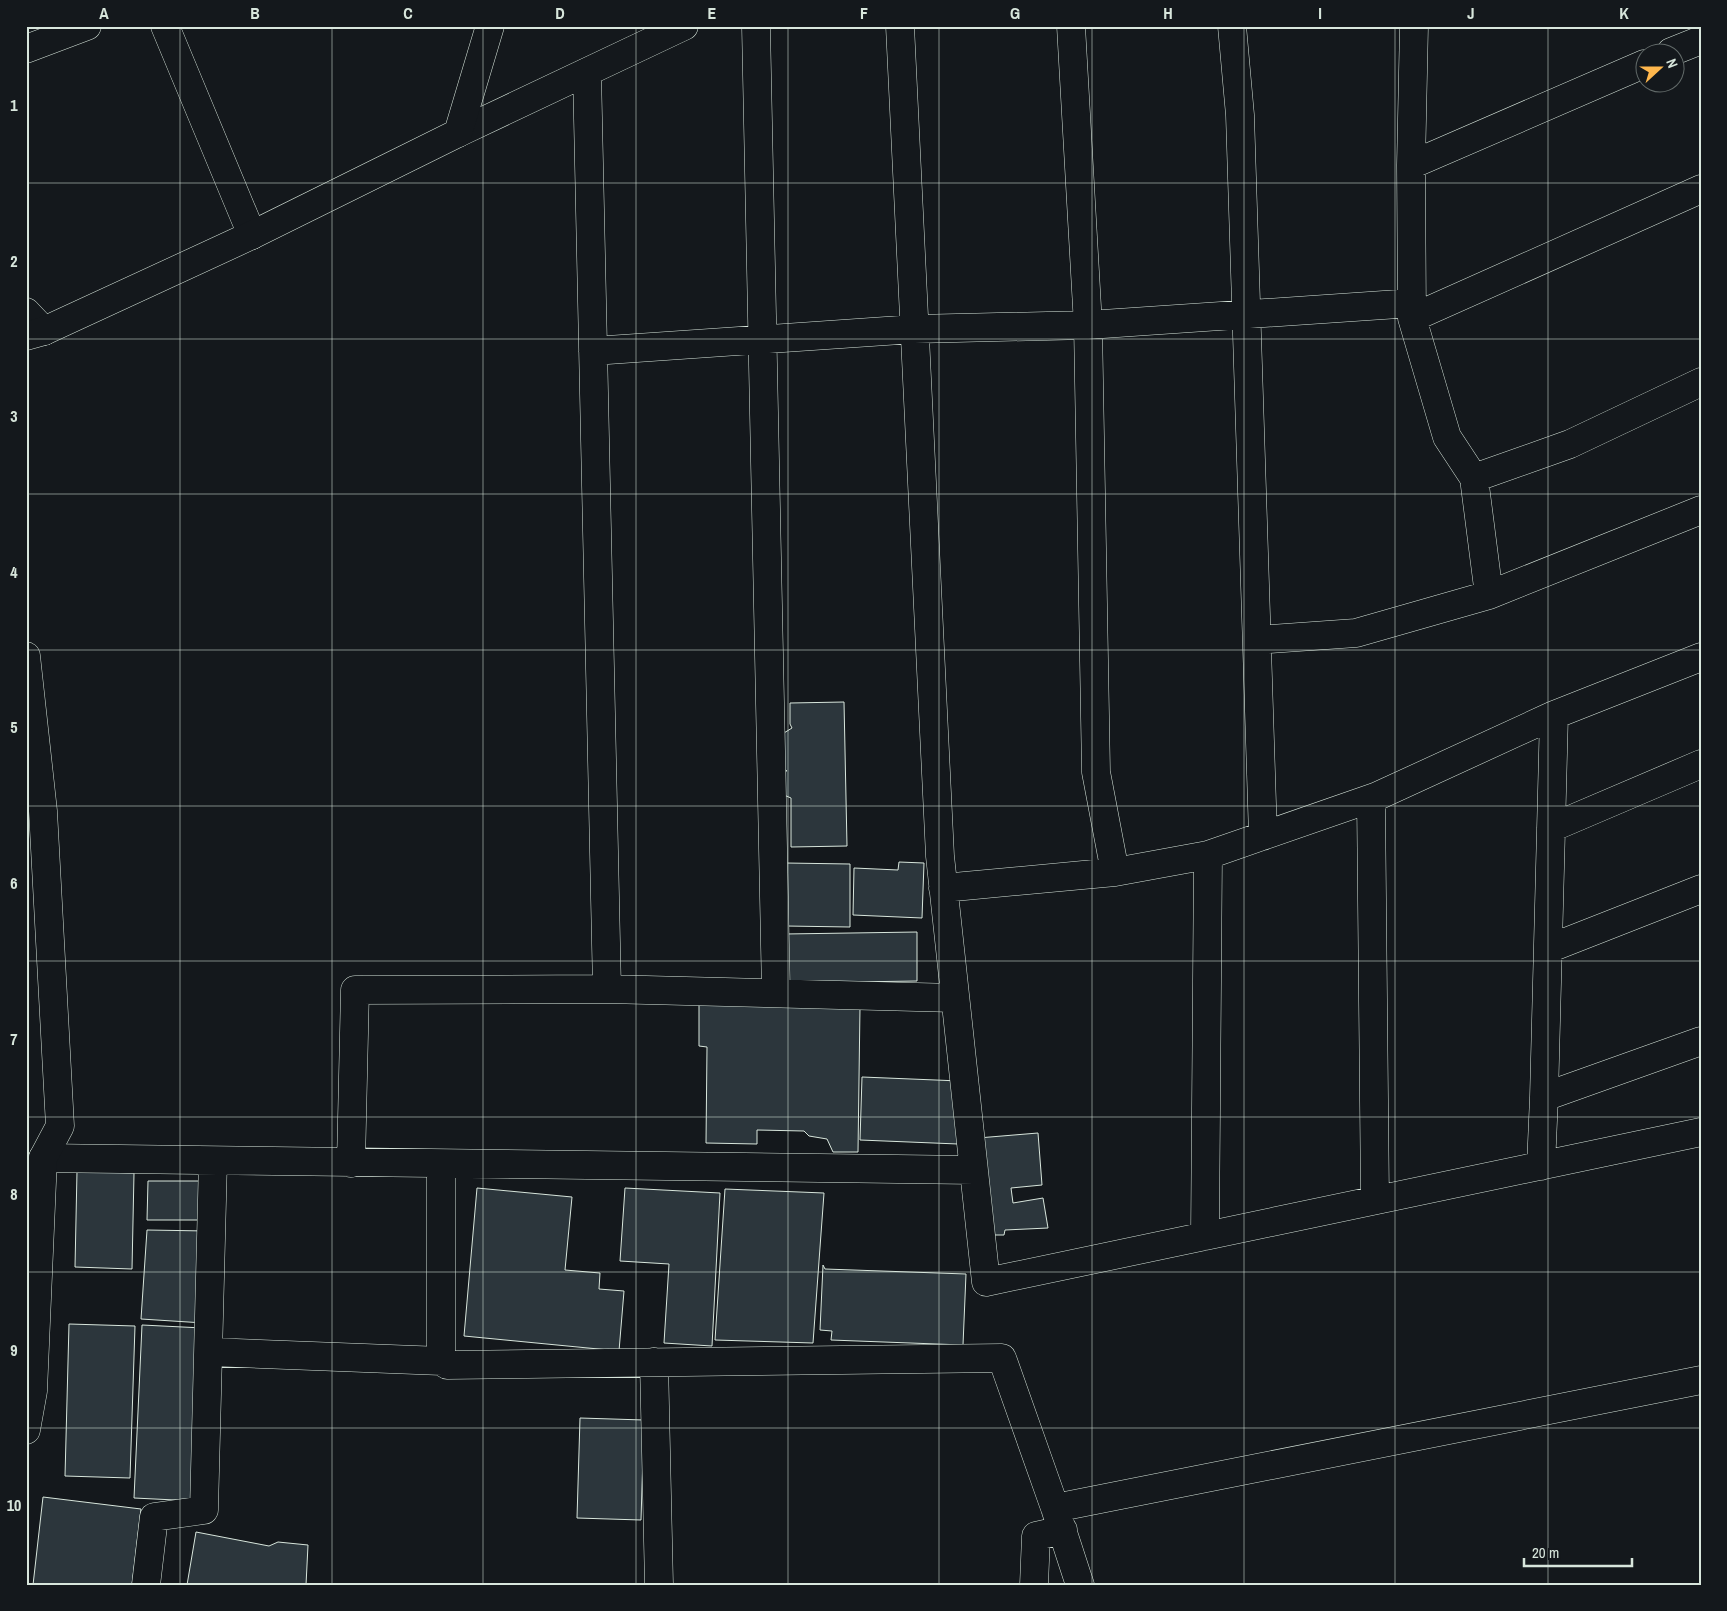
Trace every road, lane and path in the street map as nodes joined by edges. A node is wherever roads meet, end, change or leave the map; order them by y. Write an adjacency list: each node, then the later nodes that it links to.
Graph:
1 (166, 26): 20 (street)
2 (490, 26): 17 (street)
3 (684, 26): 16 (street)
4 (756, 26): 26 (street)
5 (900, 26): 25 (street)
6 (1071, 26): 23 (street)
7 (1232, 26): 22 (street)
8 (1414, 26): 18 (street)
9 (1698, 26): 11 (street)
10 (81, 27): 14 (street)
11 (1701, 32)
12 (1701, 40): 13 (street)
13 (1684, 47)
14 (26, 49)
15 (1634, 68): 18 (street)
16 (587, 72): 17 (street); 27 (street)
17 (458, 134): 20 (street)
18 (1410, 165): 21 (street)
19 (1701, 190): 21 (street)
20 (252, 235): 24 (street)
21 (1412, 311): 22 (street); 29 (street)
22 (1246, 315): 23 (street); 32 (street)
23 (1088, 325): 25 (street); 41 (street)
24 (32, 327)
25 (915, 329): 26 (street); 42 (street)
26 (763, 339): 27 (street); 46 (street)
27 (593, 351): 45 (street)
28 (1701, 382): 29 (street)
29 (1474, 478): 31 (street)
30 (1701, 510): 31 (street)
31 (1489, 595): 32 (street)
32 (1257, 640): 39 (street)
33 (26, 656): 51 (street)
34 (1701, 657): 35 (street)
35 (1554, 715): 37 (street); 38 (street)
36 (1701, 764): 38 (street)
37 (1375, 797): 39 (street); 57 (street)
38 (1551, 828): 44 (street)
39 (1263, 836): 40 (street)
40 (1208, 855): 41 (street); 58 (street)
41 (1115, 872): 42 (street)
42 (943, 888): 47 (street)
43 (1701, 889): 44 (street)
44 (1548, 949): 49 (street)
45 (607, 989): 46 (street); 53 (street)
46 (776, 993): 47 (street)
47 (955, 998): 56 (street)
48 (1701, 1041): 49 (street)
49 (1544, 1097): 55 (street)
50 (1701, 1132): 55 (street)
51 (43, 1158): 52 (street); 63 (street)
52 (213, 1161): 53 (street); 59 (street)
53 (350, 1163): 54 (street)
54 (441, 1164): 56 (street); 60 (street)
55 (1541, 1166): 57 (street)
56 (974, 1170): 58 (street)
57 (1375, 1200): 58 (street)
58 (1205, 1236)
59 (210, 1352): 60 (street); 65 (street)
60 (442, 1361): 61 (street)
61 (654, 1362): 64 (street); 66 (street)
62 (1701, 1380): 64 (street)
63 (26, 1430)
64 (1059, 1519): 67 (street); 68 (street)
65 (146, 1585)
66 (659, 1585)
67 (1034, 1585)
68 (1080, 1585)

